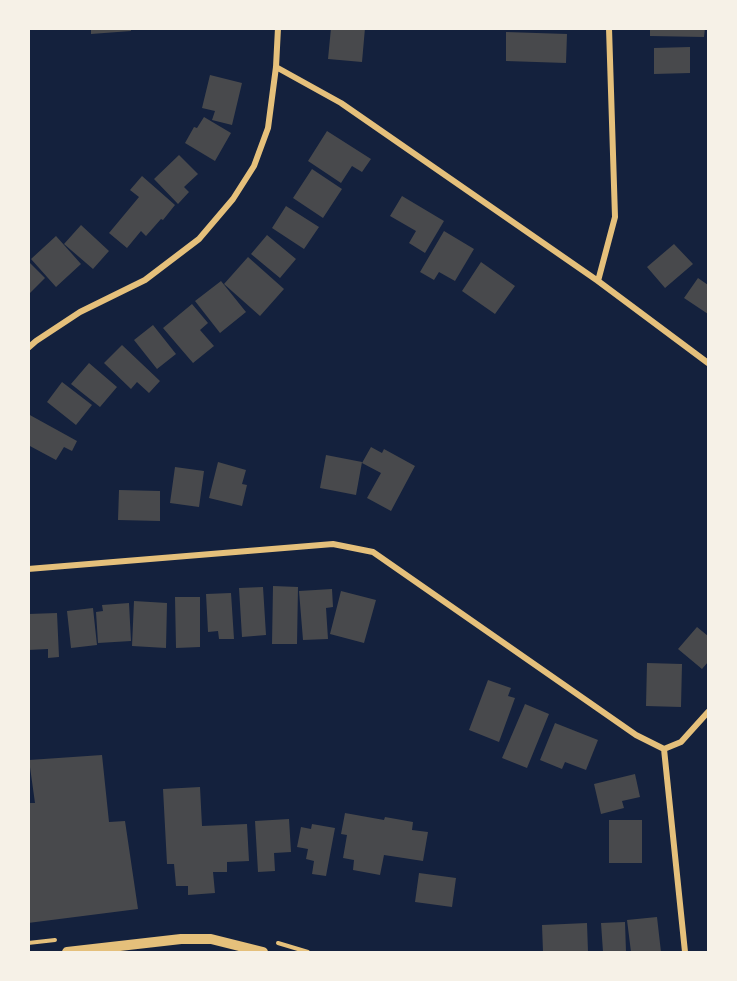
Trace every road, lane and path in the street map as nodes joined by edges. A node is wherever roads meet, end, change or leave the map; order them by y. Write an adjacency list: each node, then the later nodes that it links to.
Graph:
1 (278, 28): 3 (street)
2 (609, 28): 4 (street)
3 (276, 67): 4 (street); 5 (street)
4 (598, 281): 6 (street)
5 (28, 348)
6 (708, 363)
7 (28, 569): 9 (street)
8 (708, 712): 9 (street)
9 (664, 749): 12 (street)
10 (68, 952): 11 (street)
11 (263, 952)
12 (685, 952)

